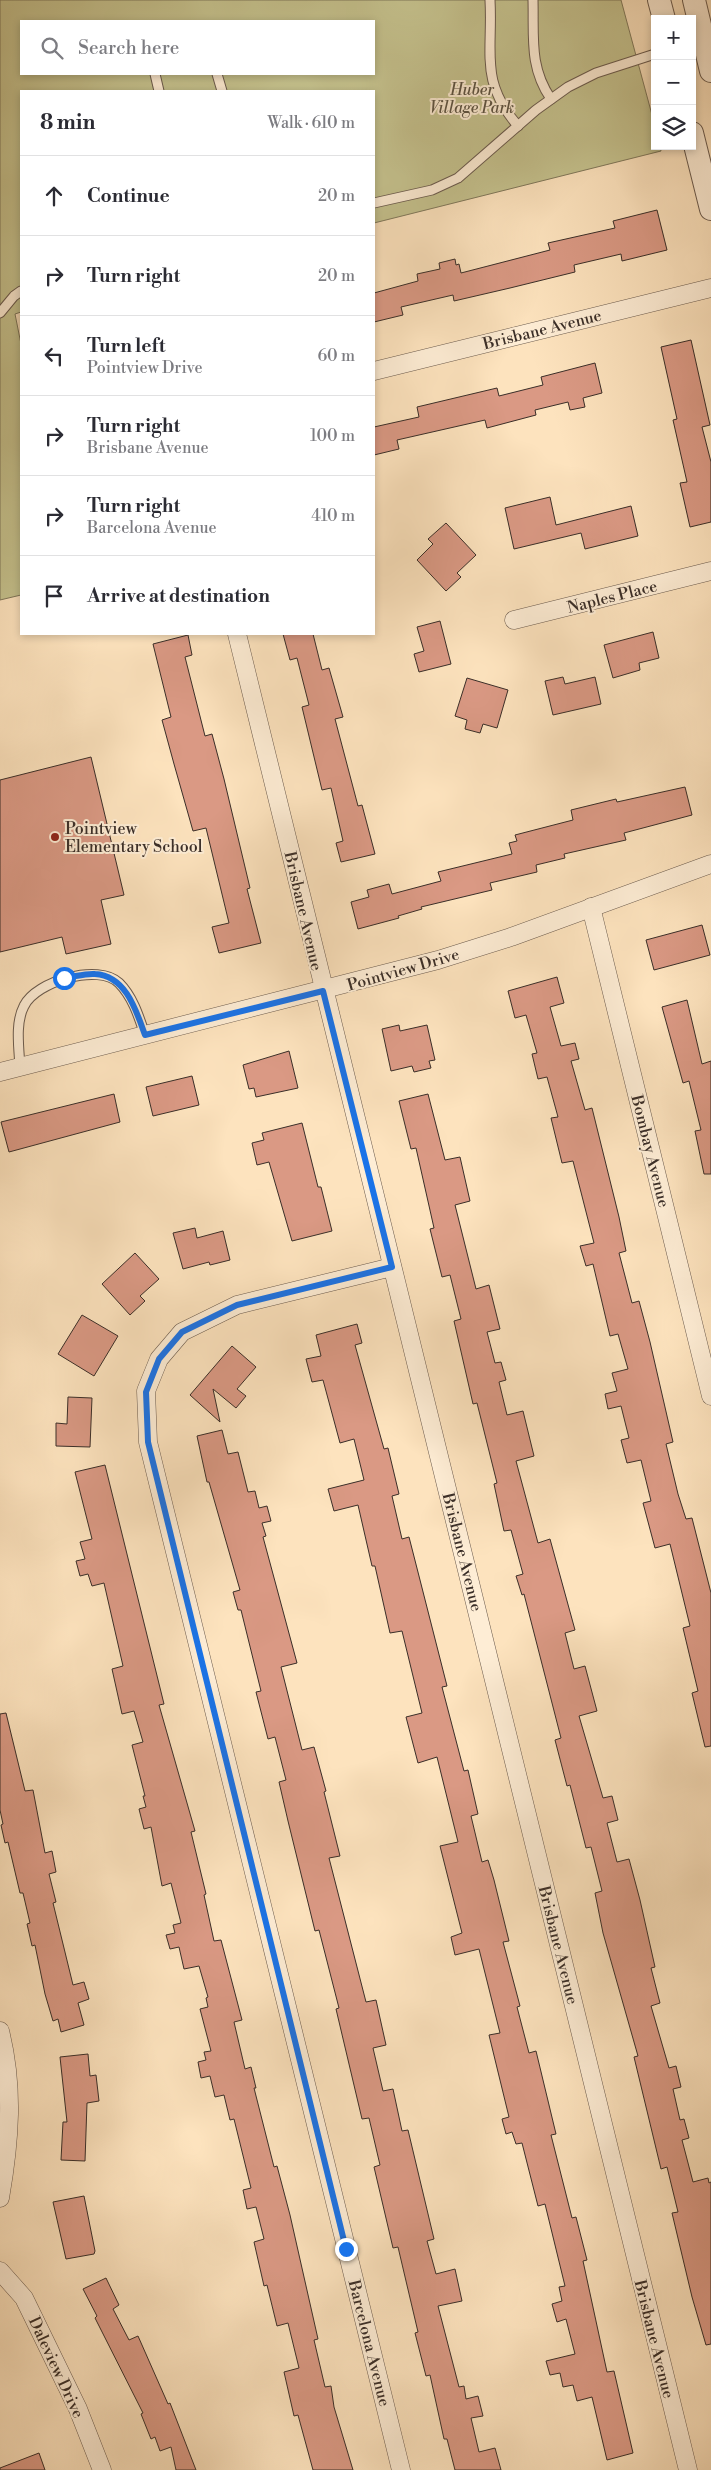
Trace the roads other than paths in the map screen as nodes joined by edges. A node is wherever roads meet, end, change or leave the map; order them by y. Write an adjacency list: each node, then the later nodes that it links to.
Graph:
1 (490, 0): 14 (lane)
2 (533, 0): 13 (lane)
3 (659, 0): 5 (street)
4 (694, 0): 6 (street)
5 (663, 15)
6 (702, 41): 8 (street)
7 (651, 55): 13 (lane)
8 (711, 70)
9 (155, 75): 11 (lane)
10 (217, 75): 12 (lane)
11 (159, 90)
12 (222, 90)
13 (551, 99): 14 (lane)
14 (518, 126): 16 (lane)
15 (696, 149): 17 (street)
16 (375, 203)
17 (711, 209)
18 (711, 288): 21 (street, Brisbane Avenue)
19 (20, 292): 20 (lane)
20 (0, 313)
21 (375, 371)
22 (711, 571): 23 (street, Naples Place)
23 (514, 620)
24 (237, 635): 27 (street, Brisbane Avenue)
25 (711, 864): 26 (street, Pointview Drive)
26 (591, 907): 27 (street, Pointview Drive); 32 (street, Bombay Avenue)
27 (323, 991): 28 (street, Pointview Drive); 31 (street, Brisbane Avenue)
28 (145, 1035): 29 (street, Pointview Drive); 29 (lane)
29 (20, 1067): 30 (street, Pointview Drive)
30 (0, 1072)
31 (392, 1267): 37 (street, Barcelona Avenue); 38 (street, Brisbane Avenue)
32 (711, 1396)
33 (0, 2031): 34 (street)
34 (0, 2198)
35 (0, 2271): 36 (street, Daleview Drive)
36 (102, 2470)
37 (401, 2470)
38 (688, 2470)

